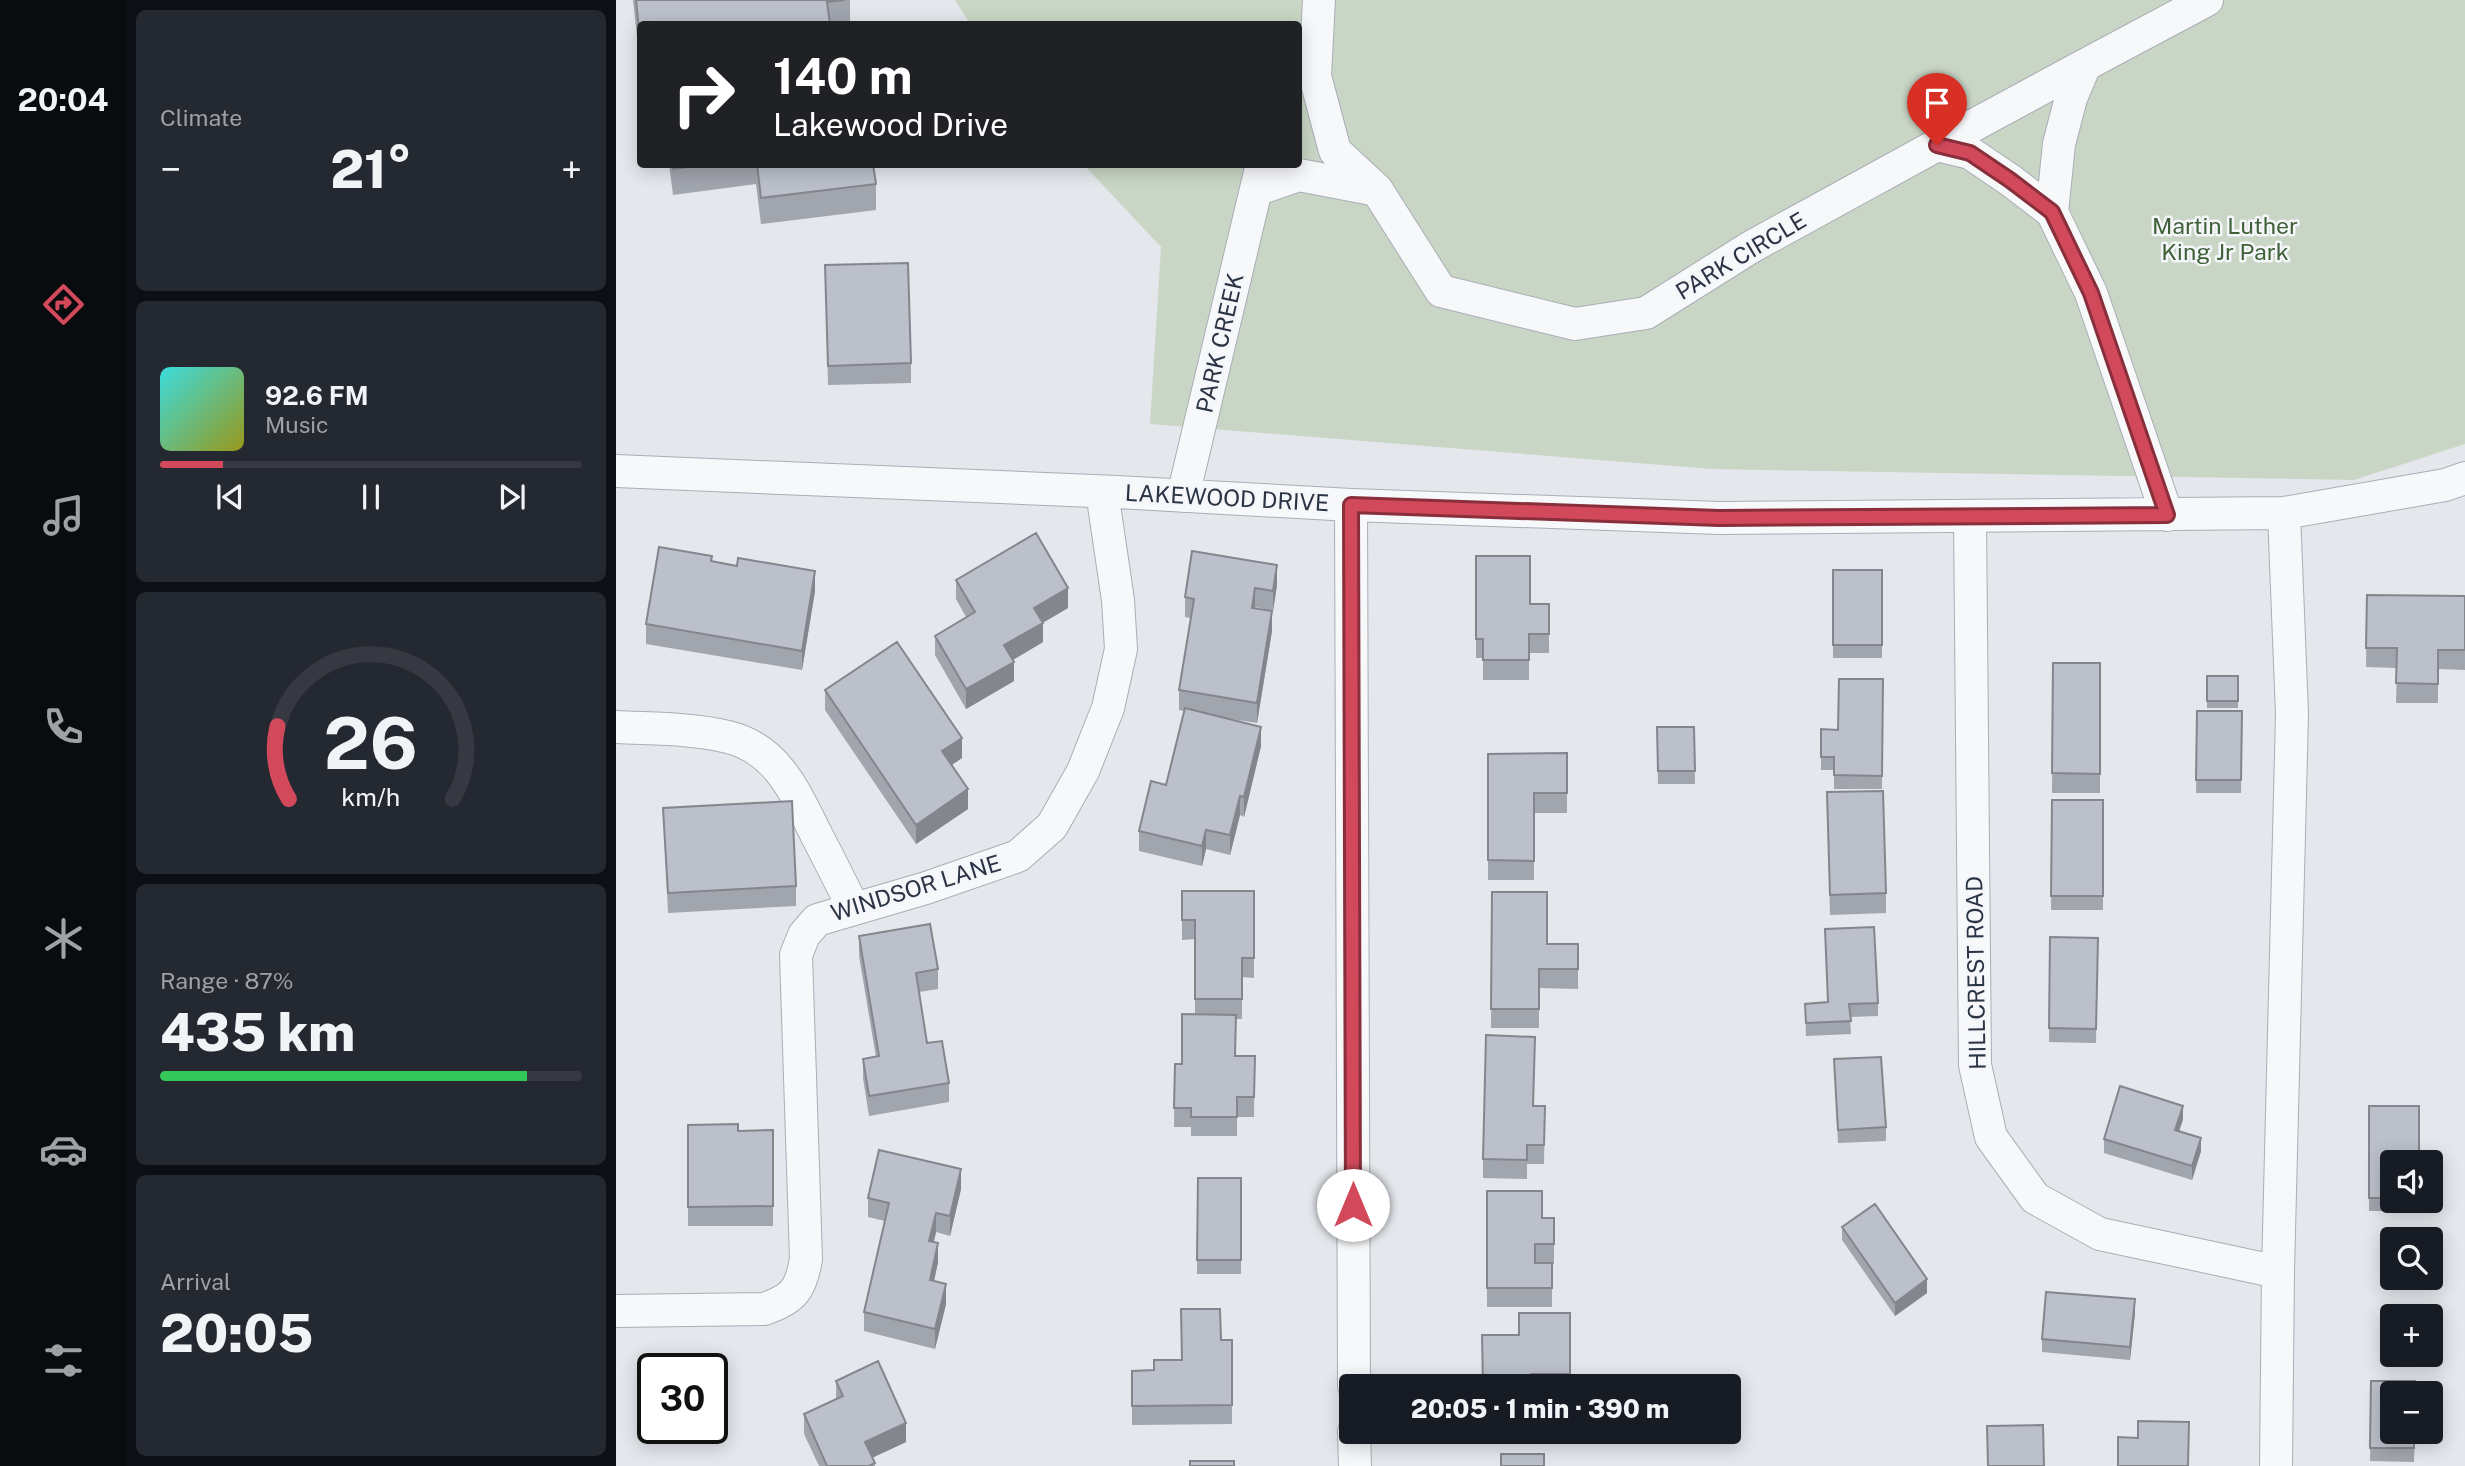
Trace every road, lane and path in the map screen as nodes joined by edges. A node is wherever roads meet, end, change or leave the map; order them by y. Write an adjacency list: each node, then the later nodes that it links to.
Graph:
1 (1317, 0): 3 (street); 7 (street, PARK CIRCLE)
2 (2207, 0): 4 (street)
3 (1302, 36)
4 (2085, 65): 5 (street); 8 (street)
5 (1937, 145): 7 (street, PARK CIRCLE); 8 (street)
6 (1259, 177): 7 (street, PARK CREEK); 12 (street, PARK CREEK)
7 (1377, 190)
8 (2052, 212): 15 (street)
9 (616, 471): 11 (street, LAKEWOOD DRIVE)
10 (2465, 478): 14 (street, LAKEWOOD DRIVE)
11 (1102, 492): 12 (street, LAKEWOOD DRIVE); 18 (street, WINDSOR LANE)
12 (1183, 496): 13 (street, LAKEWOOD DRIVE)
13 (1351, 505): 16 (street, LAKEWOOD DRIVE); 21 (street)
14 (2284, 513): 15 (street, LAKEWOOD DRIVE); 19 (street)
15 (2167, 515): 16 (street, LAKEWOOD DRIVE)
16 (1970, 517): 19 (street, HILLCREST ROAD)
17 (616, 727): 18 (street)
18 (853, 907): 20 (street, WINDSOR LANE)
19 (2278, 1272): 24 (street)
20 (616, 1311)
21 (1354, 1374)
22 (1354, 1444): 23 (street)
23 (1355, 1466)
24 (2276, 1466)

